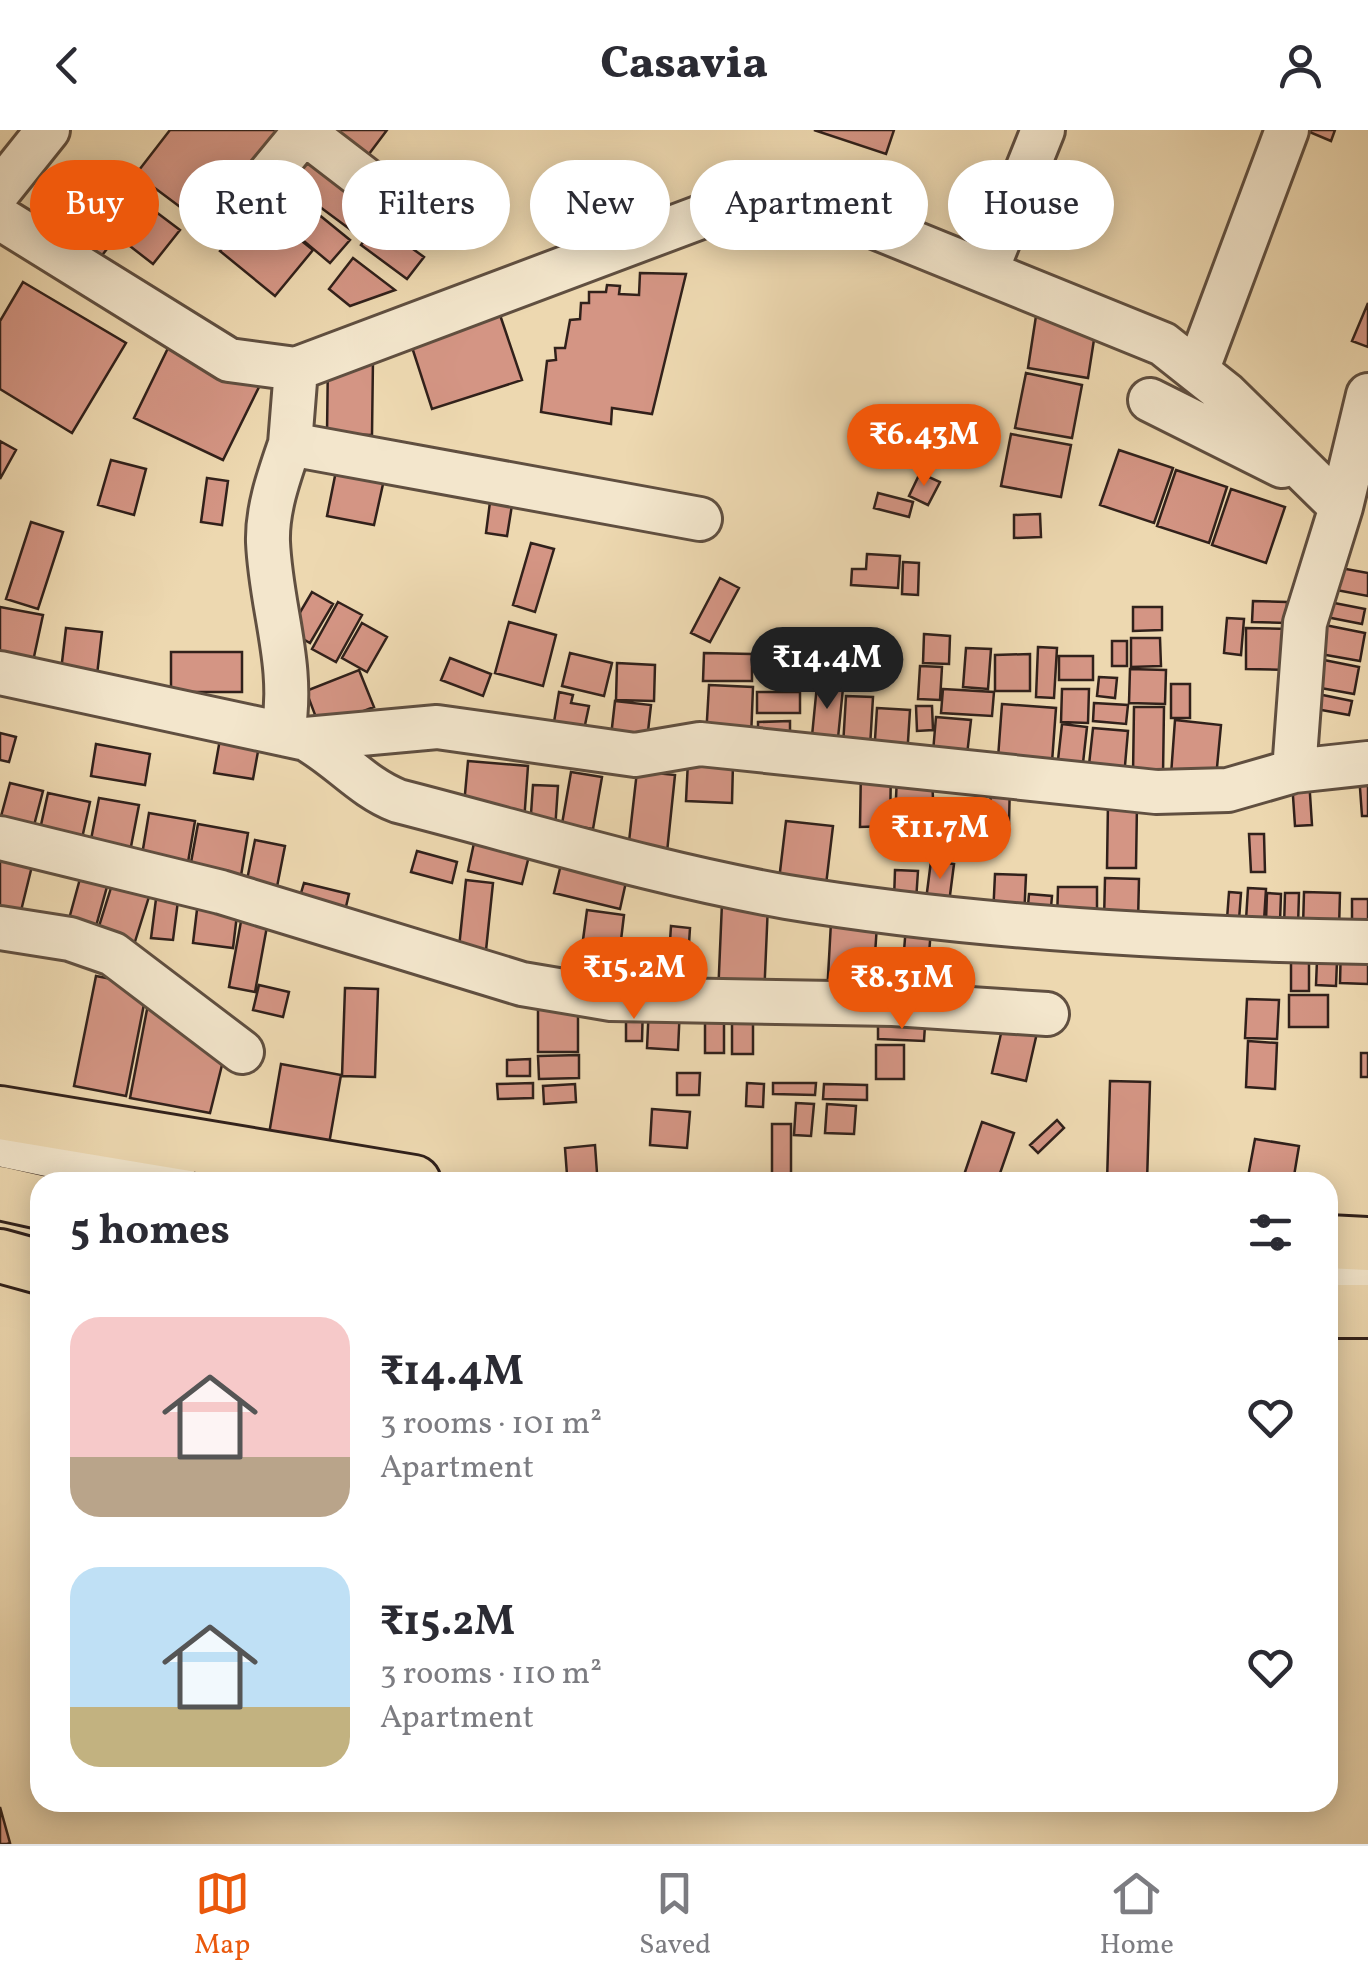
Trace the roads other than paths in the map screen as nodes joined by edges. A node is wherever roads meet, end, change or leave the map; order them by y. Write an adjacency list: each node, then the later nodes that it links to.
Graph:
1 (48, 130): 7 (street)
2 (1044, 130): 9 (street)
3 (1288, 130): 11 (street)
4 (302, 131): 5 (street); 6 (street)
5 (279, 160)
6 (342, 162)
7 (0, 190)
8 (0, 218): 10 (street)
9 (986, 272): 10 (street); 11 (street)
10 (296, 369): 14 (street)
11 (1197, 371): 15 (street)
12 (1368, 396): 15 (street)
13 (1150, 400): 15 (street)
14 (290, 444): 16 (street); 18 (street)
15 (1341, 509): 20 (street)
16 (700, 519)
17 (0, 673): 18 (street)
18 (294, 737): 20 (street); 23 (street)
19 (1368, 764): 20 (street)
20 (1294, 771)
21 (0, 838): 24 (street)
22 (0, 928): 25 (street)
23 (1368, 942)
24 (1047, 1014)
25 (242, 1052)
26 (0, 1113): 29 (main road)
27 (0, 1146): 28 (street)
28 (127, 1172)
29 (354, 1172)
30 (0, 1193): 31 (main road)
31 (30, 1200)
32 (1338, 1242): 33 (main road)
33 (1368, 1244)
34 (0, 1256): 35 (main road)
35 (30, 1264)
36 (1338, 1278): 37 (street)
37 (1368, 1278)
38 (1338, 1310): 39 (main road)
39 (1368, 1311)

